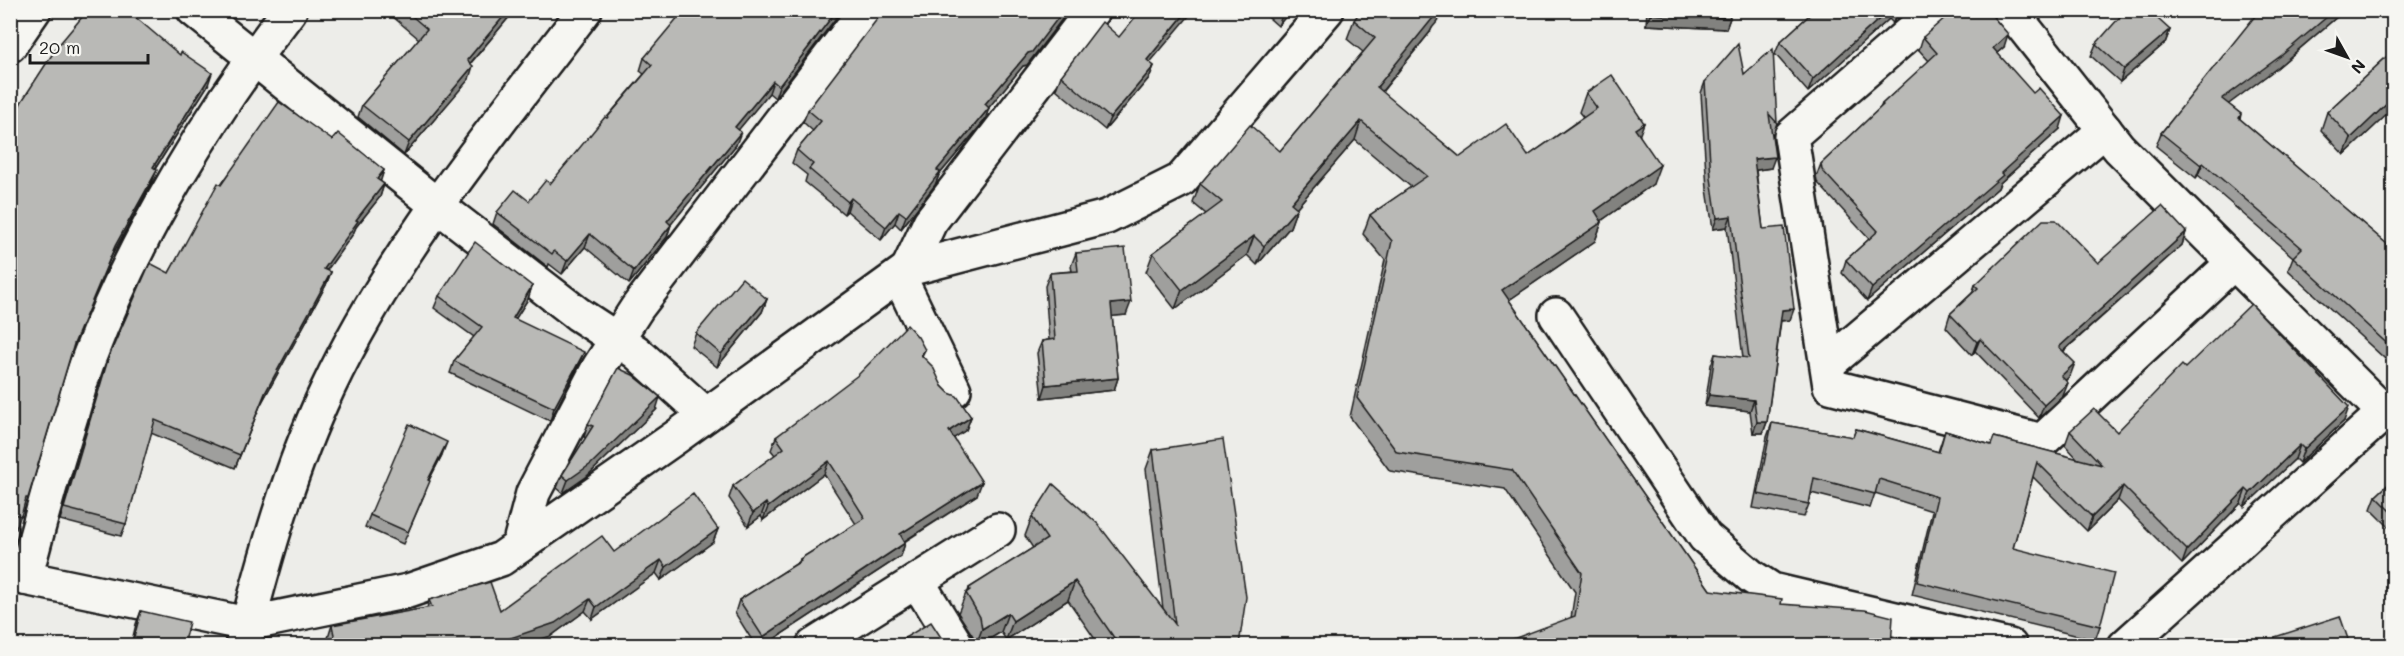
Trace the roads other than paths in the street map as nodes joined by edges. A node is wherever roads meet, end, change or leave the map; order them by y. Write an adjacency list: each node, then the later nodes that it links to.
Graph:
1 (34, 10): 10 (street)
2 (194, 10): 11 (street)
3 (290, 10): 11 (street)
4 (585, 10): 13 (street)
5 (867, 10): 17 (street)
6 (1093, 10): 15 (street)
7 (1327, 10): 15 (street)
8 (1936, 10): 18 (street)
9 (2010, 10): 12 (street)
10 (10, 45)
11 (253, 58): 13 (street); 24 (street)
12 (2105, 130): 14 (street); 18 (street)
13 (438, 206): 17 (street); 26 (street)
14 (2233, 262): 18 (street); 20 (street)
15 (903, 272): 19 (street); 21 (street)
16 (1556, 315): 29 (street)
17 (617, 340): 21 (street); 23 (street)
18 (1828, 364)
19 (954, 390)
20 (2389, 408): 30 (street)
21 (706, 415): 23 (street)
22 (998, 530): 25 (street)
23 (519, 546): 26 (street)
24 (18, 576): 26 (street)
25 (917, 581): 27 (street); 28 (street)
26 (245, 635)
27 (813, 645)
28 (957, 645)
29 (2010, 645)
30 (2125, 645)

